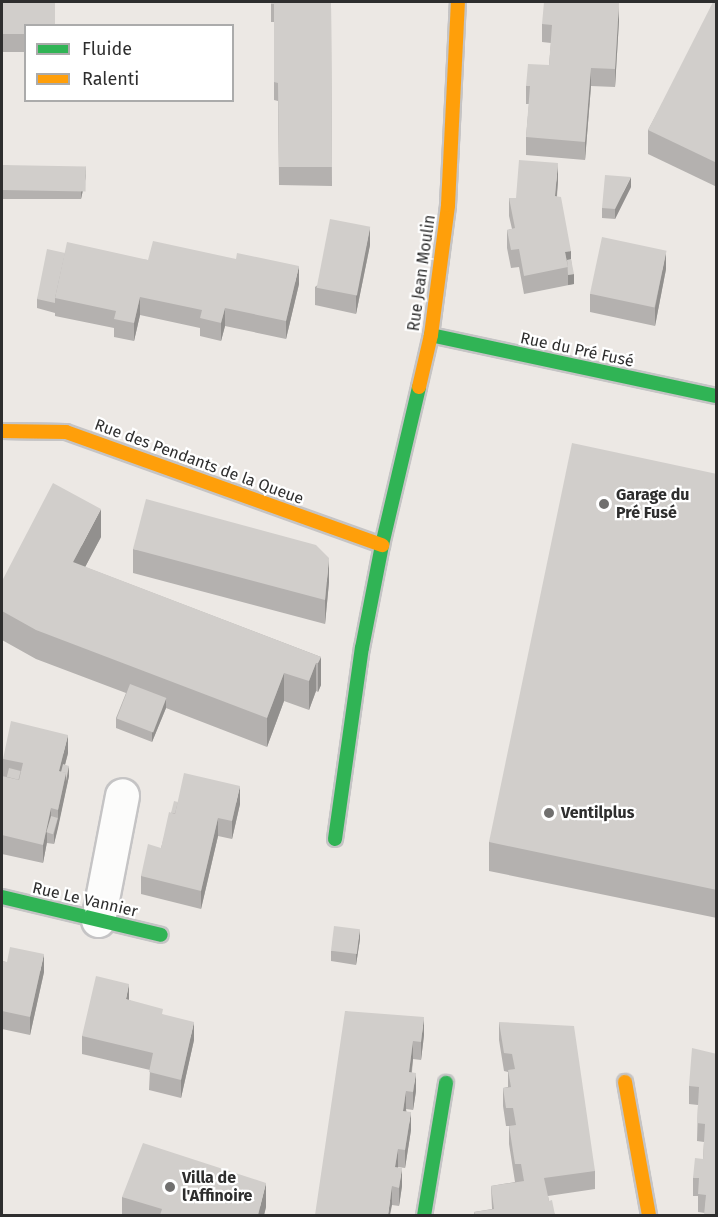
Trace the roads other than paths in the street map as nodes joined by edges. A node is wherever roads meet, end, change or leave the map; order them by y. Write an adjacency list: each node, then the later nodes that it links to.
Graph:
1 (458, 2): 2 (street, Rue Jean Moulin)
2 (431, 335): 3 (street, Rue du Pré Fusé); 5 (street, Rue Jean Moulin)
3 (717, 396)
4 (2, 431): 5 (street, Rue des Pendants de la Queue)
5 (382, 545): 7 (street, Rue Jean Moulin)
6 (122, 795): 9 (street)
7 (335, 839)
8 (2, 897): 9 (street, Rue Le Vannier)
9 (98, 920): 10 (street, Rue Le Vannier)
10 (161, 935)
11 (625, 1082): 14 (street)
12 (446, 1083): 13 (street)
13 (424, 1215)
14 (649, 1215)

